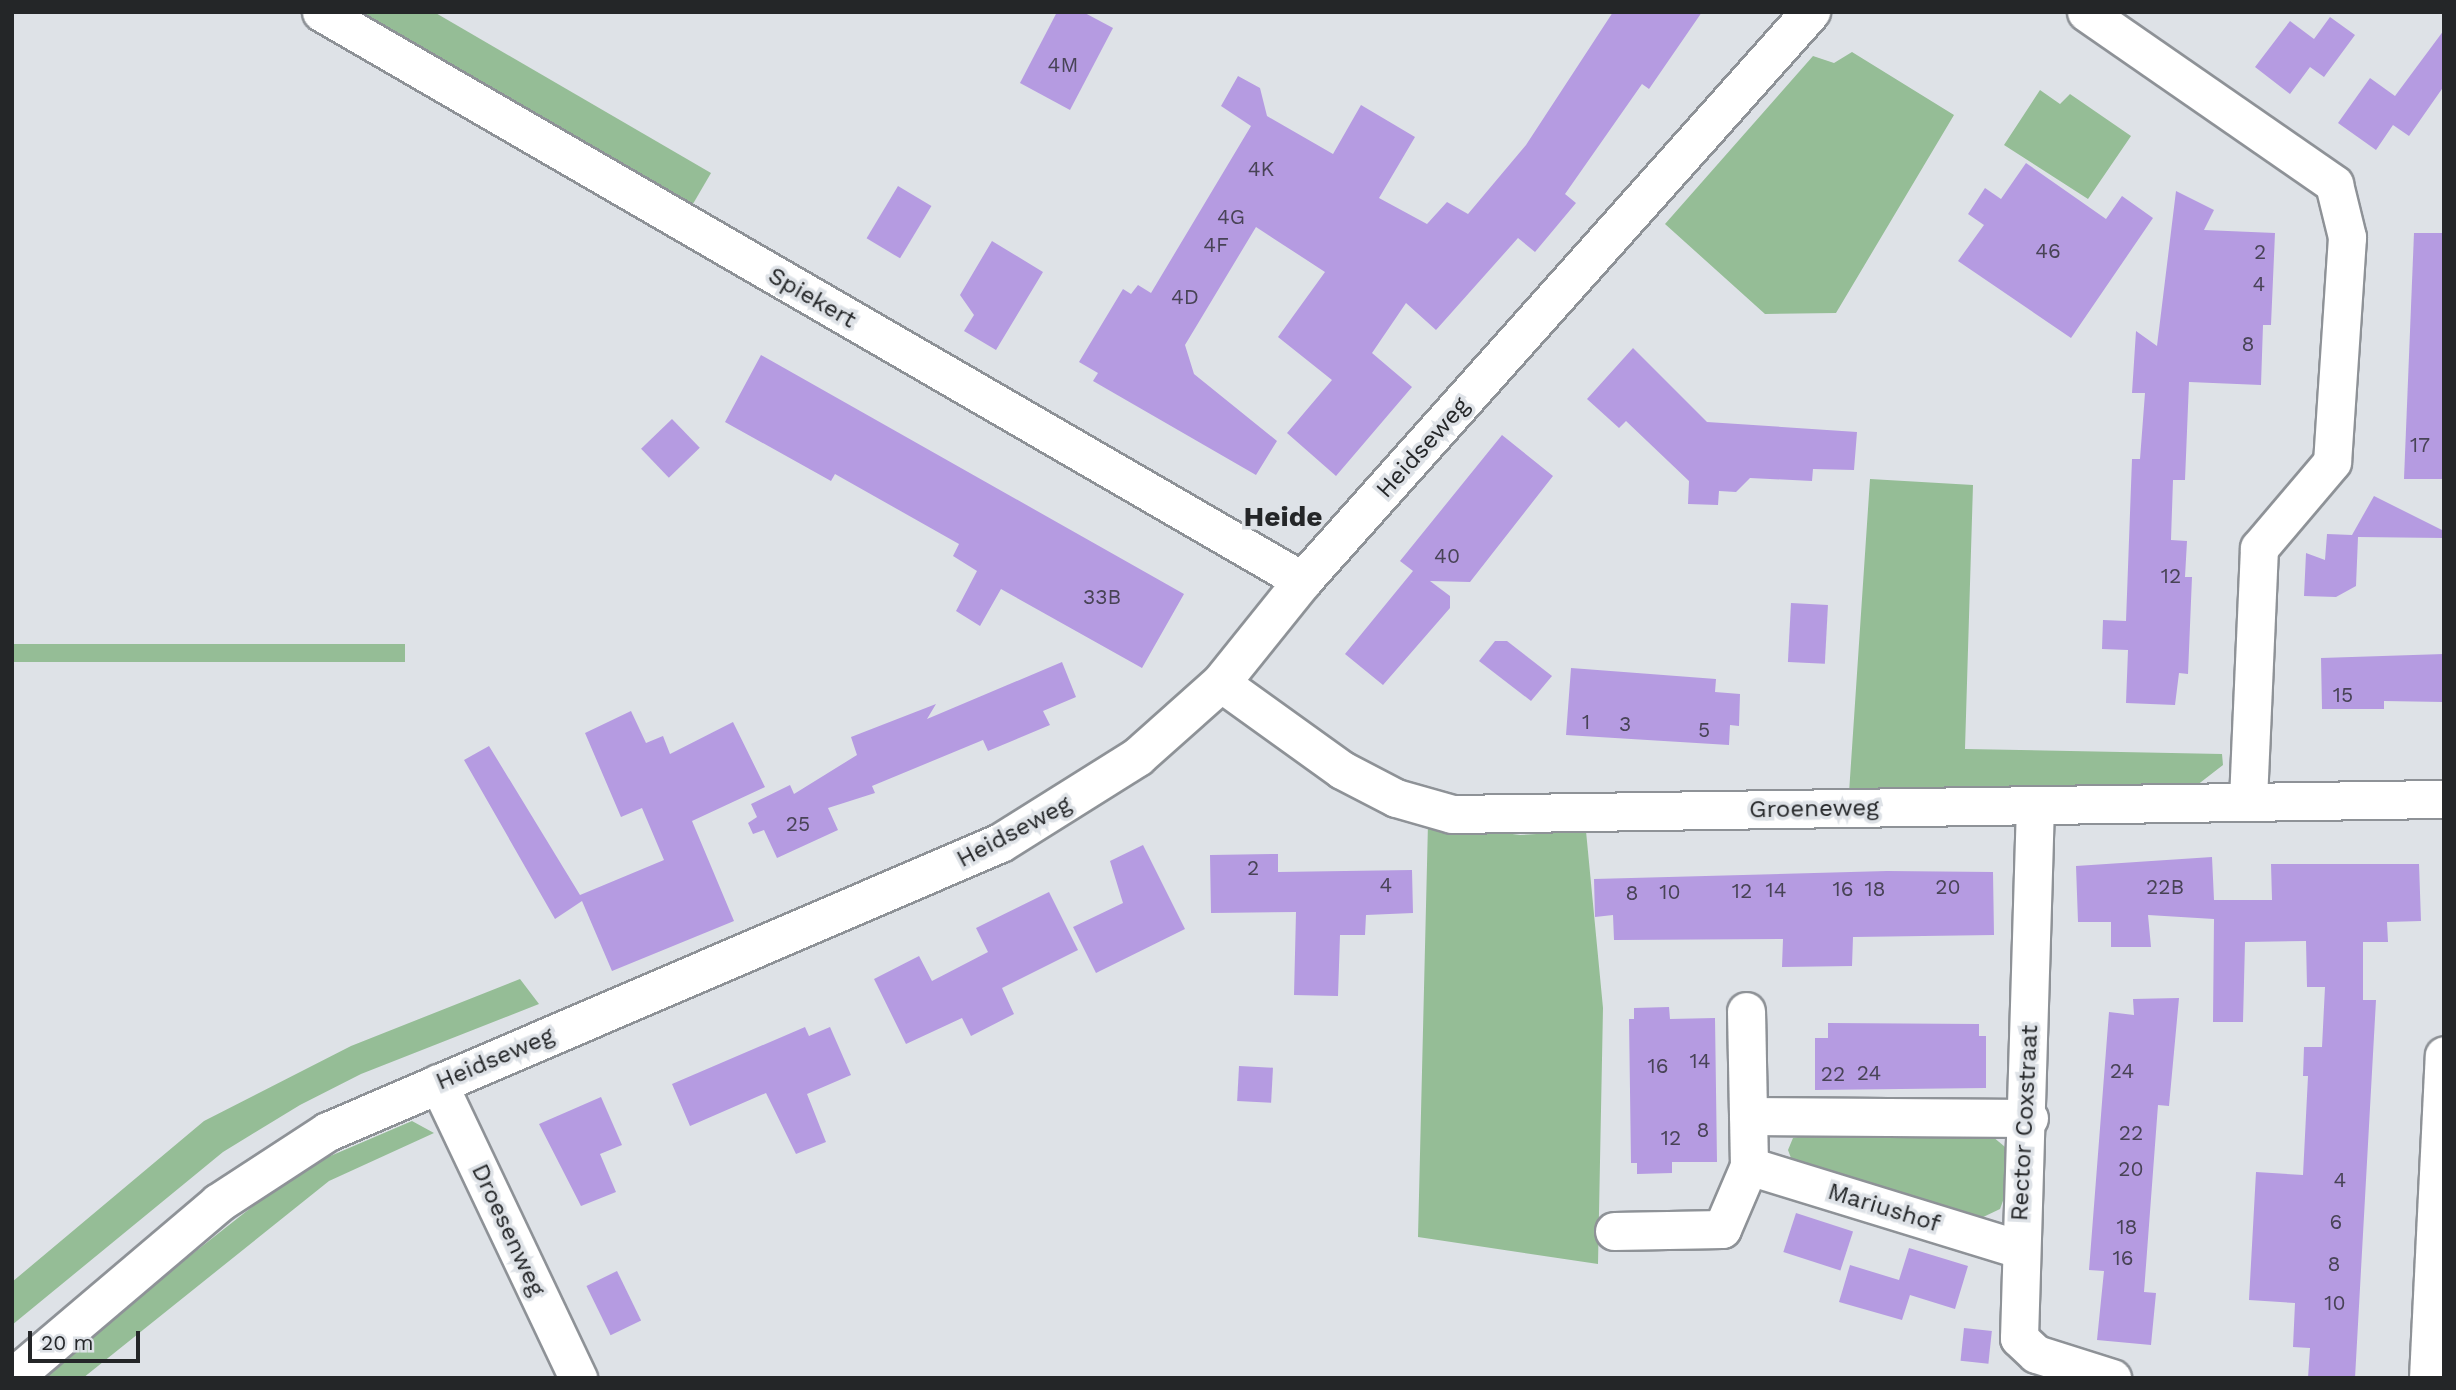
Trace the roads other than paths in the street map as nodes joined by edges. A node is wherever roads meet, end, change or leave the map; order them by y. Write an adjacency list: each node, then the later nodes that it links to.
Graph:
1 (321, 12): 4 (street, Spiekert)
2 (1811, 12): 4 (street, Heidseweg)
3 (2086, 12): 7 (street)
4 (1303, 581): 5 (street, Heidseweg)
5 (1221, 683): 8 (street, Groeneweg); 11 (street, Heidseweg)
6 (2444, 799): 7 (street, Groeneweg)
7 (2248, 802): 8 (street, Groeneweg)
8 (2035, 805): 13 (street, Rector Coxstraat)
9 (1746, 1011): 12 (street)
10 (2444, 1055): 20 (street)
11 (438, 1083): 17 (street, Heidseweg); 18 (street, Droesenweg)
12 (1748, 1116): 13 (street); 14 (street)
13 (2029, 1118): 16 (street, Rector Coxstraat)
14 (1749, 1166): 15 (street); 16 (street, Mariushof)
15 (1614, 1231)
16 (2018, 1249): 19 (street, Rector Coxstraat)
17 (13, 1378)
18 (578, 1378)
19 (2112, 1378)
20 (2428, 1378)

